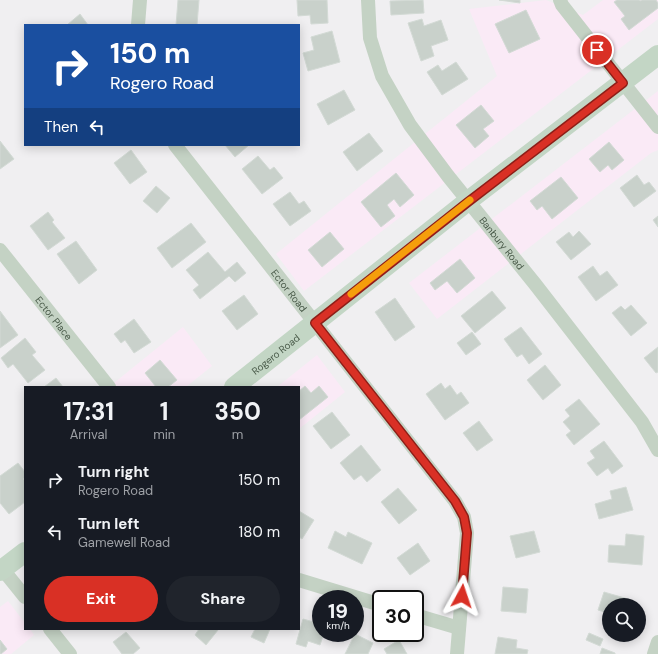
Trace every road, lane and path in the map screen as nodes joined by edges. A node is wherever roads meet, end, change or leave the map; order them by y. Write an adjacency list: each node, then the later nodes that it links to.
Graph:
1 (140, 0): 4 (street)
2 (368, 0): 9 (street, Banbury Road)
3 (560, 0): 6 (street)
4 (138, 24)
5 (658, 55): 6 (main road, Rogero Road)
6 (623, 83): 7 (street); 9 (main road, Rogero Road)
7 (658, 127)
8 (176, 146): 11 (street, Ector Road)
9 (468, 202): 11 (main road, Rogero Road); 14 (street, Banbury Road)
10 (0, 250): 12 (street, Ector Place)
11 (315, 323): 13 (main road, Rogero Road); 21 (street, Ector Road)
12 (108, 386)
13 (235, 386)
14 (658, 450)
15 (24, 553): 16 (main road)
16 (1, 569): 18 (street)
17 (300, 580): 19 (street)
18 (24, 597)
19 (372, 602)
20 (424, 618): 21 (street)
21 (459, 628): 25 (street, Ector Road)
22 (51, 630): 24 (street)
23 (658, 642): 26 (street)
24 (70, 654)
25 (457, 654)
26 (654, 654)

